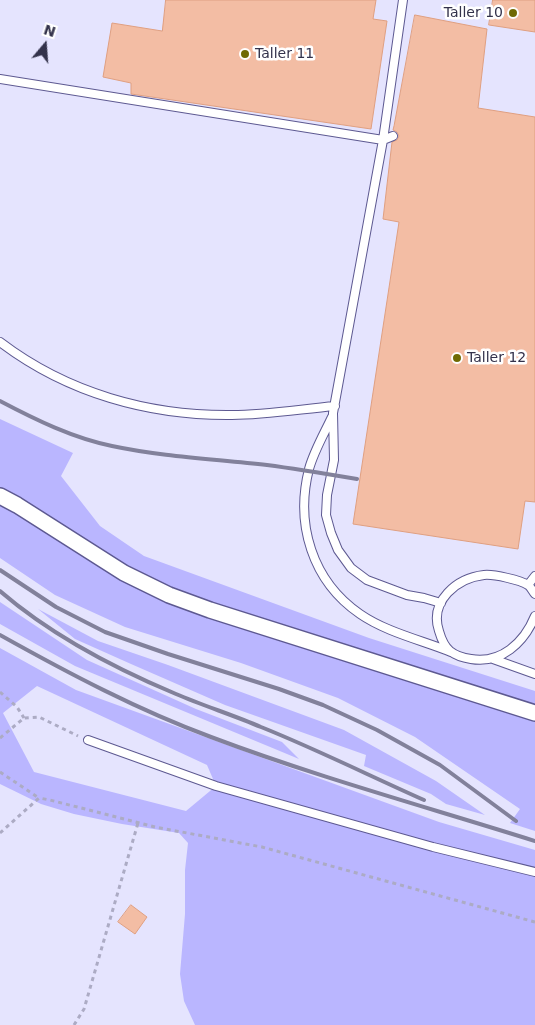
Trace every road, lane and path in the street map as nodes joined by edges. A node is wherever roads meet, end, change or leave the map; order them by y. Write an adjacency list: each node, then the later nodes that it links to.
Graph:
1 (403, 0): 4 (lane)
2 (0, 79): 4 (lane)
3 (393, 136): 4 (lane)
4 (382, 140): 6 (lane)
5 (0, 342): 6 (lane)
6 (334, 409): 11 (lane); 14 (lane)
7 (0, 496): 18 (street)
8 (535, 576): 9 (lane)
9 (528, 585): 10 (lane); 11 (lane)
10 (535, 594)
11 (441, 603): 14 (lane)
12 (535, 616): 13 (lane)
13 (532, 627): 15 (lane)
14 (451, 652): 15 (lane)
15 (493, 659): 16 (lane)
16 (535, 674)
17 (0, 692): 19 (path)
18 (535, 713)
19 (24, 718): 20 (path); 21 (path)
20 (0, 738)
21 (88, 740): 26 (lane)
22 (0, 772): 23 (path)
23 (39, 798): 24 (path); 25 (path)
24 (138, 823): 27 (path); 28 (path)
25 (0, 833)
26 (535, 872)
27 (535, 922)
28 (74, 1025)

